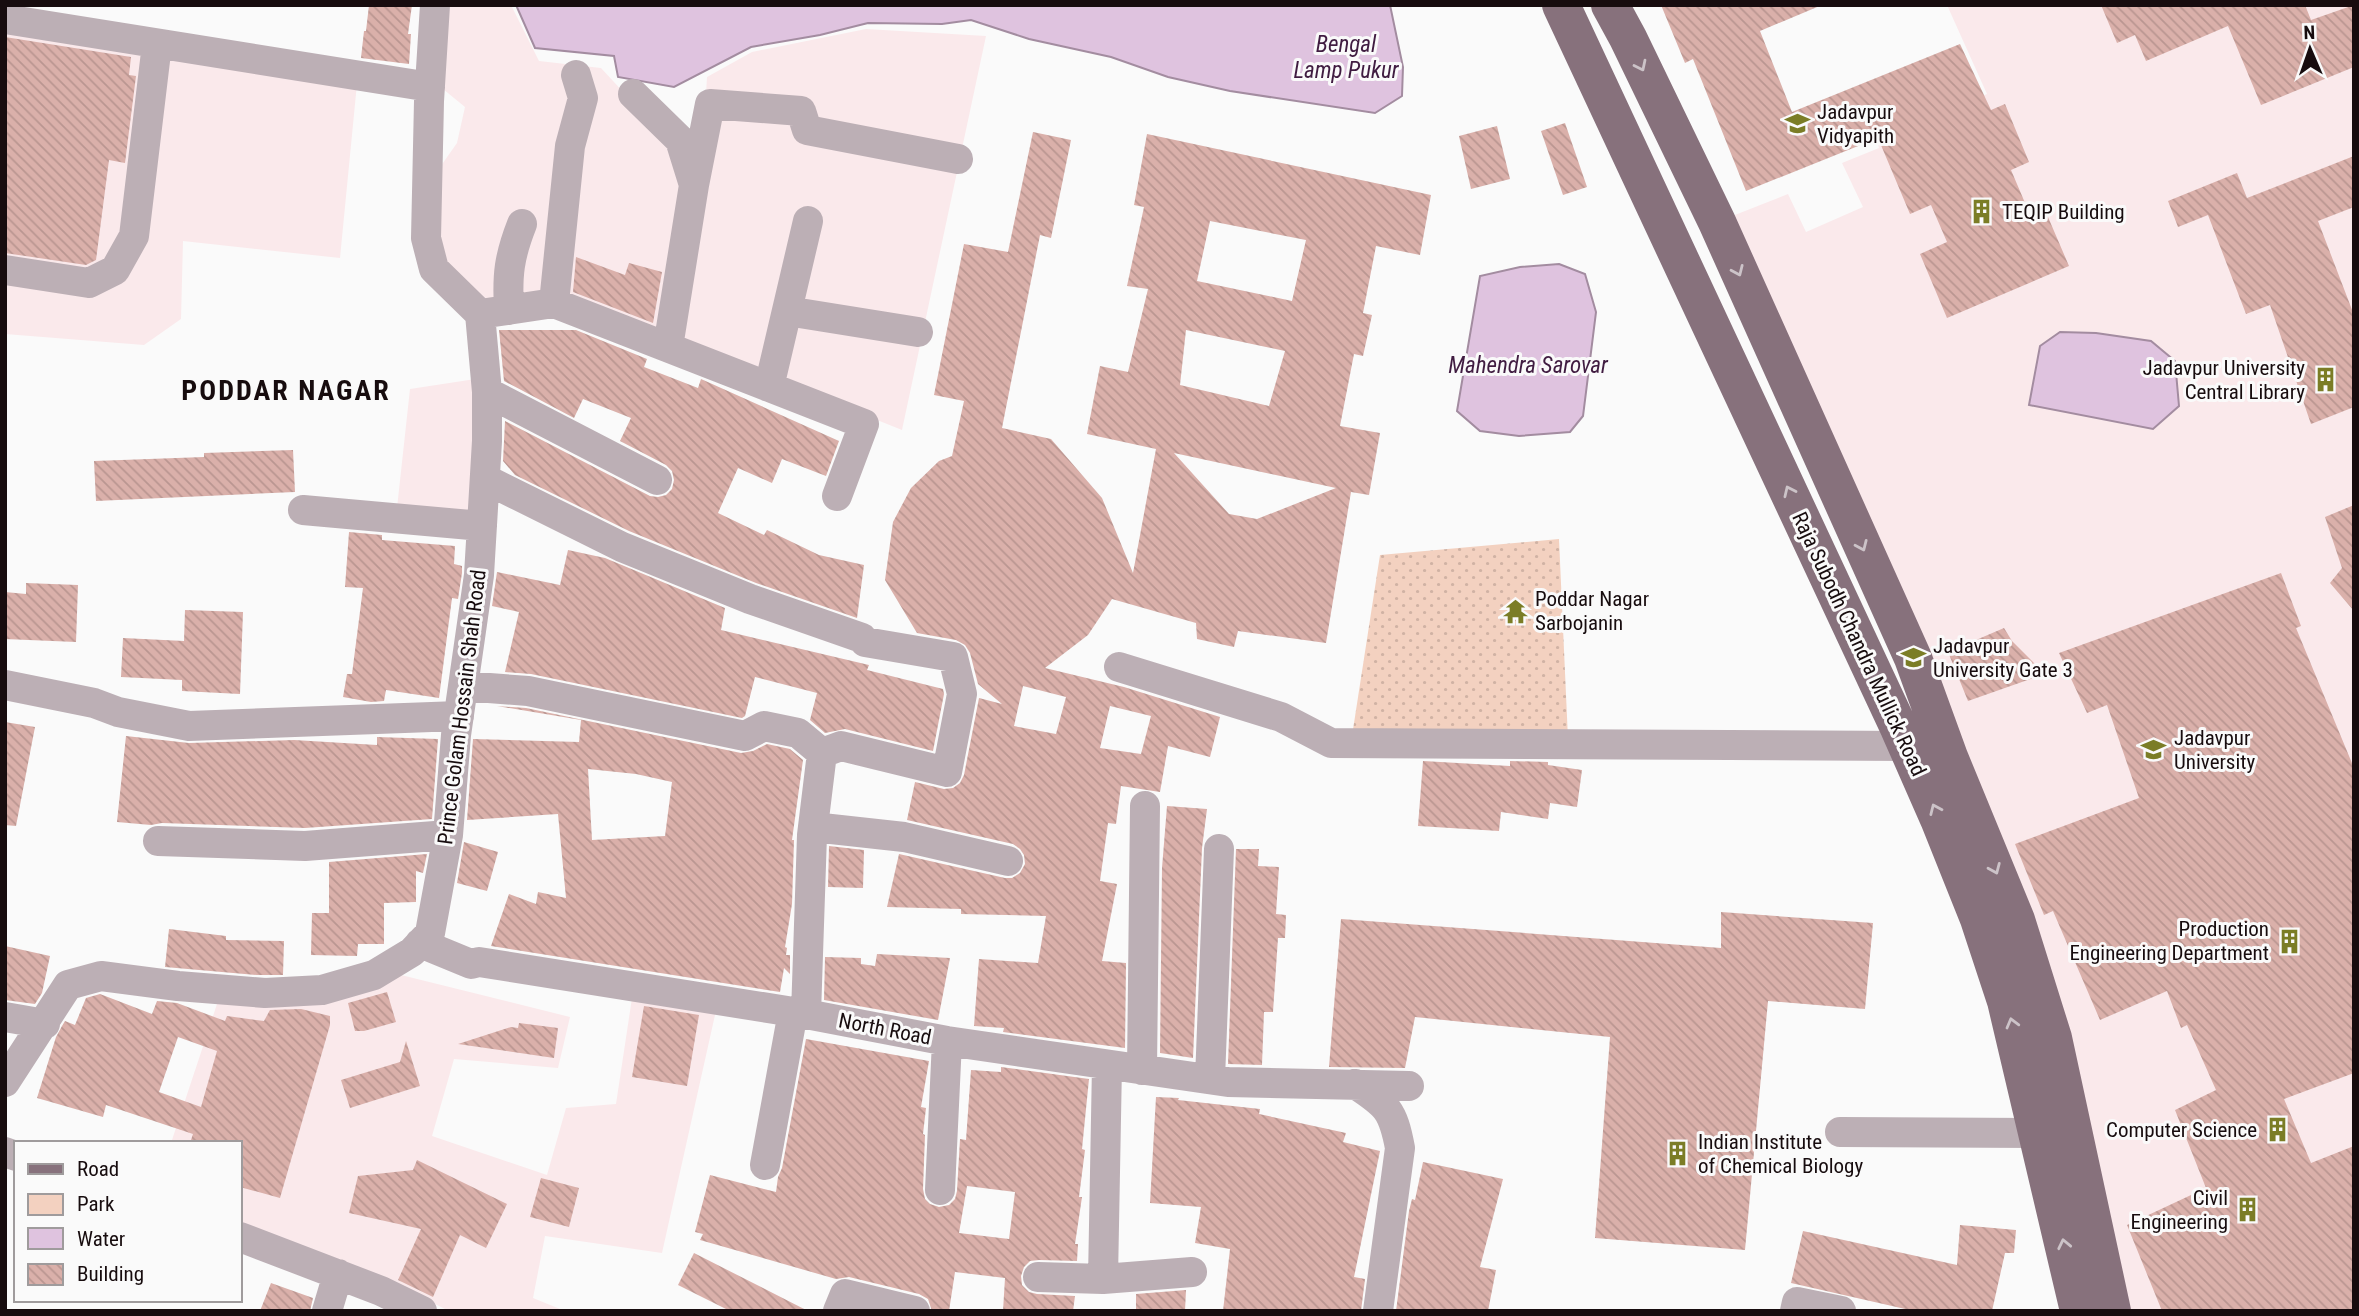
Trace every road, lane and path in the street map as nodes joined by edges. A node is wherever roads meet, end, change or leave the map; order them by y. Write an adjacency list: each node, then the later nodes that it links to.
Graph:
1 (435, 5): 7 (street)
2 (1561, 5): 31 (main road, Raja Subodh Chandra Mullick Road, one-way to 2)
3 (1610, 5): 50 (main road, Raja Subodh Chandra Mullick Road, one-way to 50)
4 (5, 19): 5 (street)
5 (157, 44): 7 (street); 13 (street)
6 (576, 75): 14 (street)
7 (430, 87): 17 (street)
8 (633, 94): 10 (street)
9 (958, 159): 10 (street)
10 (694, 185): 19 (street)
11 (808, 221): 16 (street)
12 (522, 224): 15 (street)
13 (5, 270)
14 (554, 303): 15 (street); 19 (street)
15 (509, 310): 17 (street)
16 (787, 311): 18 (street); 20 (street)
17 (480, 314): 21 (street, Prince Golam Hossain Shah Road)
18 (918, 332)
19 (668, 347): 20 (street)
20 (769, 387): 24 (street)
21 (487, 392): 22 (street, Prince Golam Hossain Shah Road); 23 (street)
22 (485, 479): 26 (street, Prince Golam Hossain Shah Road); 32 (street)
23 (657, 480)
24 (837, 496)
25 (303, 510): 26 (street)
26 (482, 526): 29 (street, Prince Golam Hossain Shah Road)
27 (1119, 667): 31 (street)
28 (5, 685): 30 (street)
29 (463, 686): 30 (street, Prince Golam Hossain Shah Road); 32 (street)
30 (459, 716): 35 (street, Prince Golam Hossain Shah Road)
31 (1906, 746): 50 (main road, Raja Subodh Chandra Mullick Road, one-way to 31)
32 (822, 753): 34 (street)
33 (1145, 806): 45 (street)
34 (813, 827): 38 (street); 40 (street)
35 (448, 835): 36 (street); 39 (street, Prince Golam Hossain Shah Road)
36 (158, 841)
37 (1219, 849): 46 (street)
38 (1008, 861)
39 (420, 943): 40 (street, North Road); 42 (street, Prince Golam Hossain Shah Road)
40 (800, 1013): 43 (street, North Road); 52 (street)
41 (5, 1017): 42 (street)
42 (45, 1024): 47 (street, Prince Golam Hossain Shah Road)
43 (947, 1041): 44 (street, North Road); 53 (street)
44 (1107, 1065): 45 (street, North Road); 58 (street)
45 (1142, 1070): 46 (street, North Road)
46 (1210, 1079): 48 (street, North Road)
47 (5, 1082)
48 (1355, 1084): 49 (street, North Road); 63 (street)
49 (1409, 1086)
50 (2055, 1129): 51 (street); 66 (main road, Raja Subodh Chandra Mullick Road, one-way to 50); 67 (main road, Raja Subodh Chandra Mullick Road)
51 (1840, 1132)
52 (765, 1165)
53 (940, 1190)
54 (242, 1238): 56 (street)
55 (1192, 1272): 58 (street)
56 (338, 1274): 59 (street); 60 (street)
57 (1038, 1277): 58 (street)
58 (1103, 1279)
59 (327, 1311)
60 (422, 1311)
61 (838, 1311): 62 (street)
62 (915, 1311)
63 (1378, 1311)
64 (1795, 1311): 65 (street)
65 (1841, 1311)
66 (2079, 1311)
67 (2112, 1311)

